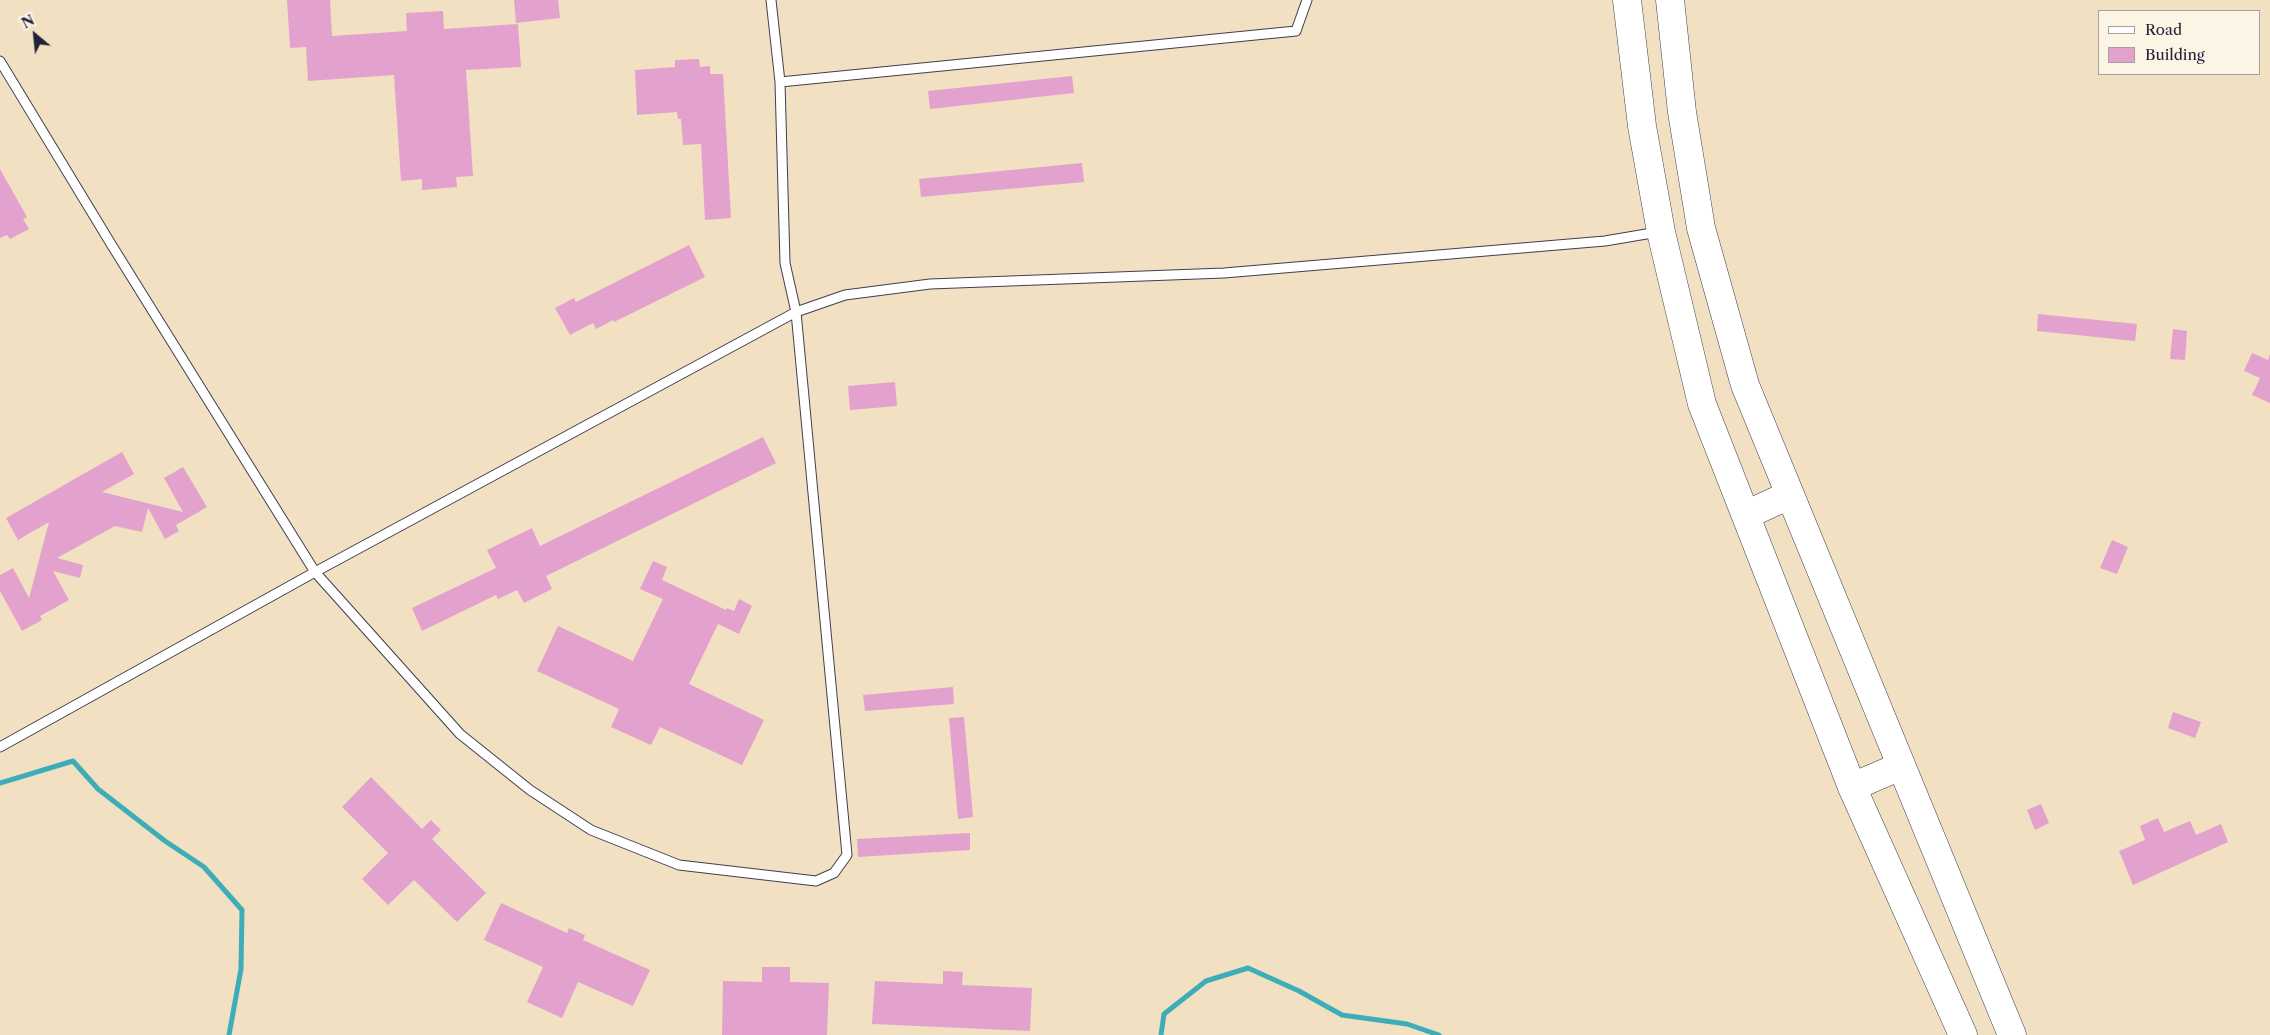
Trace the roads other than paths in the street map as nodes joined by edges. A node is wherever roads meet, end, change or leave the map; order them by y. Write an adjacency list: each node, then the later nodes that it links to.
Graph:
1 (771, 0): 6 (lane)
2 (1307, 0): 6 (lane)
3 (1628, 0): 7 (main road)
4 (1670, 0): 9 (main road)
5 (0, 61): 11 (lane)
6 (780, 82): 8 (lane)
7 (1661, 232): 8 (lane); 10 (main road)
8 (796, 312): 11 (lane); 11 (lane)
9 (1789, 495): 10 (main road); 13 (main road)
10 (1746, 515): 14 (main road)
11 (315, 572): 12 (lane)
12 (0, 747)
13 (1901, 766): 14 (main road); 16 (main road)
14 (1852, 787): 15 (main road)
15 (1963, 1035)
16 (2012, 1035)

